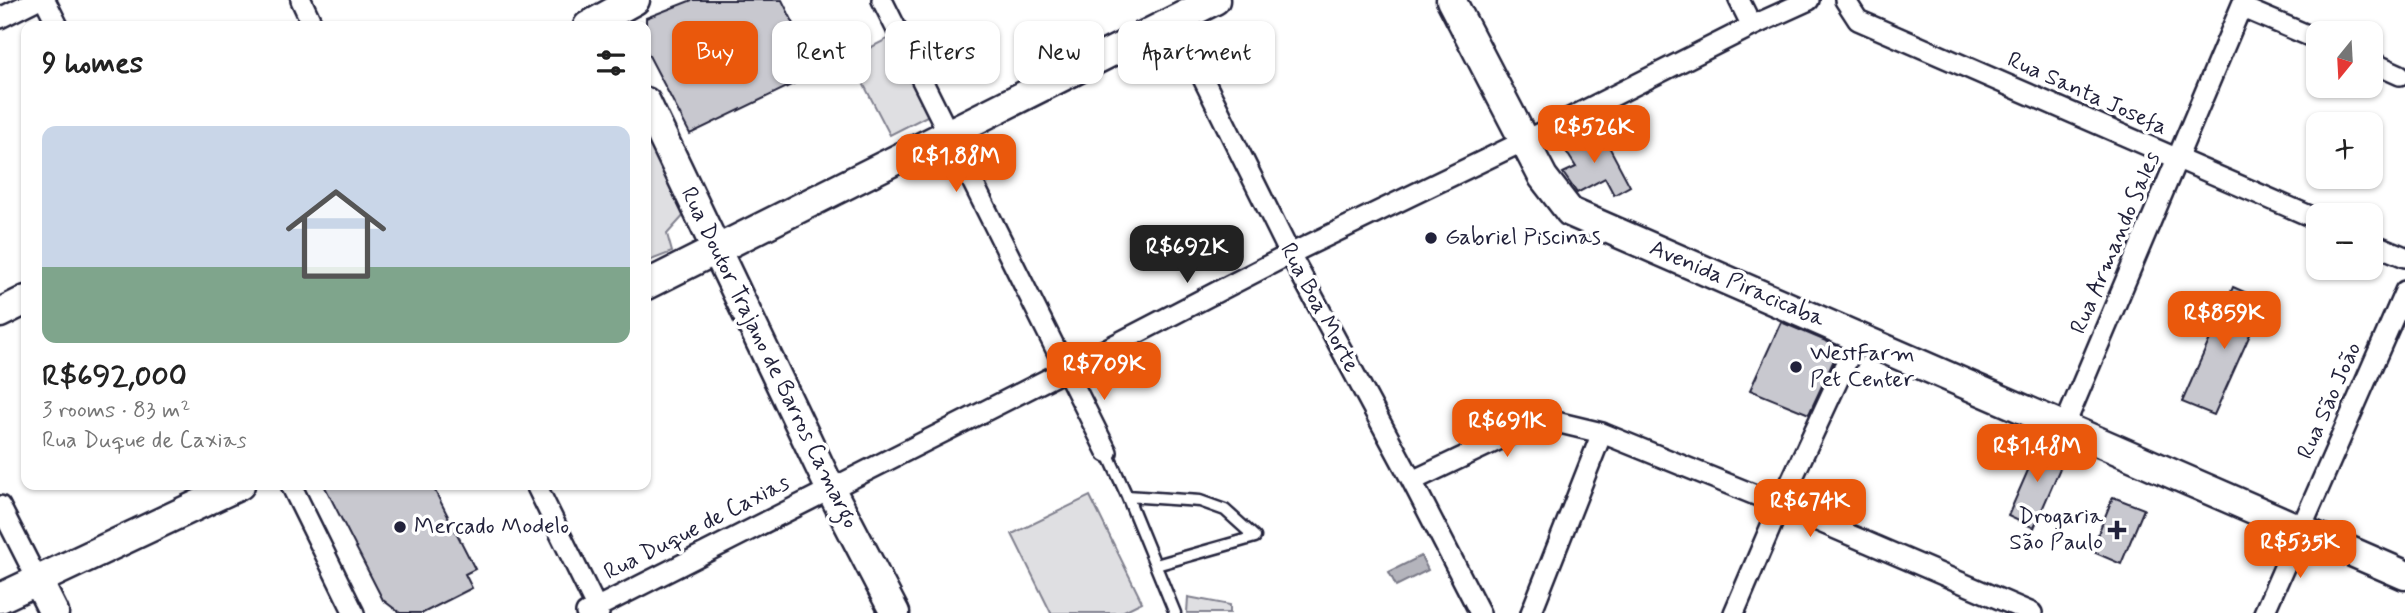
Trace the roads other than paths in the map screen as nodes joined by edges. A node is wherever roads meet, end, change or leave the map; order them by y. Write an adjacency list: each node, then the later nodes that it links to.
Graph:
1 (36, 0): 14 (street)
2 (45, 0): 15 (street)
3 (301, 0): 16 (street)
4 (635, 0): 13 (main road)
5 (882, 0): 22 (street)
6 (1215, 0): 12 (main road)
7 (1451, 0): 23 (main road, Avenida Piracicaba)
8 (1739, 0): 17 (street)
9 (1809, 0): 17 (street, Rua Duque de Caxias)
10 (1845, 0): 24 (street, Rua Santa Josefa)
11 (2242, 4): 18 (street); 24 (street, Rua Armando Sales)
12 (1169, 10): 22 (main road); 28 (street, Rua Boa Morte)
13 (600, 17)
14 (0, 18)
15 (56, 21)
16 (311, 21)
17 (1752, 26): 23 (street, Rua Duque de Caxias)
18 (2306, 34)
19 (2384, 68): 20 (street)
20 (2400, 75)
21 (651, 114): 27 (main road, Rua Doutor Trajano de Barros Camargo)
22 (949, 133): 27 (main road); 35 (street)
23 (1524, 142): 28 (street, Rua Duque de Caxias); 34 (main road, Avenida Piracicaba)
24 (2178, 160): 25 (street, Rua Santa Josefa); 36 (street, Rua Armando Sales)
25 (2306, 214)
26 (2383, 248): 29 (street)
27 (715, 250): 30 (main road); 40 (main road, Rua Doutor Trajano de Barros Camargo)
28 (1290, 254): 35 (street, Rua Duque de Caxias); 39 (street, Rua Boa Morte)
29 (2405, 257)
30 (651, 282)
31 (2405, 291): 47 (street, Rua São João)
32 (21, 302): 33 (main road)
33 (0, 313)
34 (1858, 337): 36 (main road, Avenida Piracicaba); 45 (street)
35 (1066, 370): 38 (street); 40 (street, Rua Duque de Caxias)
36 (2064, 427): 47 (main road, Avenida Piracicaba)
37 (1602, 433): 39 (street); 45 (street); 59 (street)
38 (1107, 452): 44 (lane)
39 (1412, 481): 58 (street, Rua Boa Morte)
40 (830, 488): 53 (street, Rua Duque de Caxias); 56 (main road, Rua Doutor Trajano de Barros Camargo)
41 (229, 490): 50 (main road)
42 (293, 490): 55 (street)
43 (538, 490): 53 (street)
44 (1128, 496): 48 (lane); 48 (lane)
45 (1780, 505): 52 (street); 60 (street)
46 (0, 506): 50 (street)
47 (2300, 530): 49 (main road, Avenida Piracicaba); 62 (street, Rua São João)
48 (1156, 565): 57 (lane)
49 (2405, 575)
50 (37, 579): 51 (main road); 54 (main road)
51 (0, 598)
52 (2010, 609): 61 (street)
53 (594, 611)
54 (54, 613)
55 (354, 613)
56 (895, 613)
57 (1174, 613)
58 (1480, 613)
59 (1531, 613)
60 (1734, 613)
61 (2032, 613)
62 (2264, 613)

